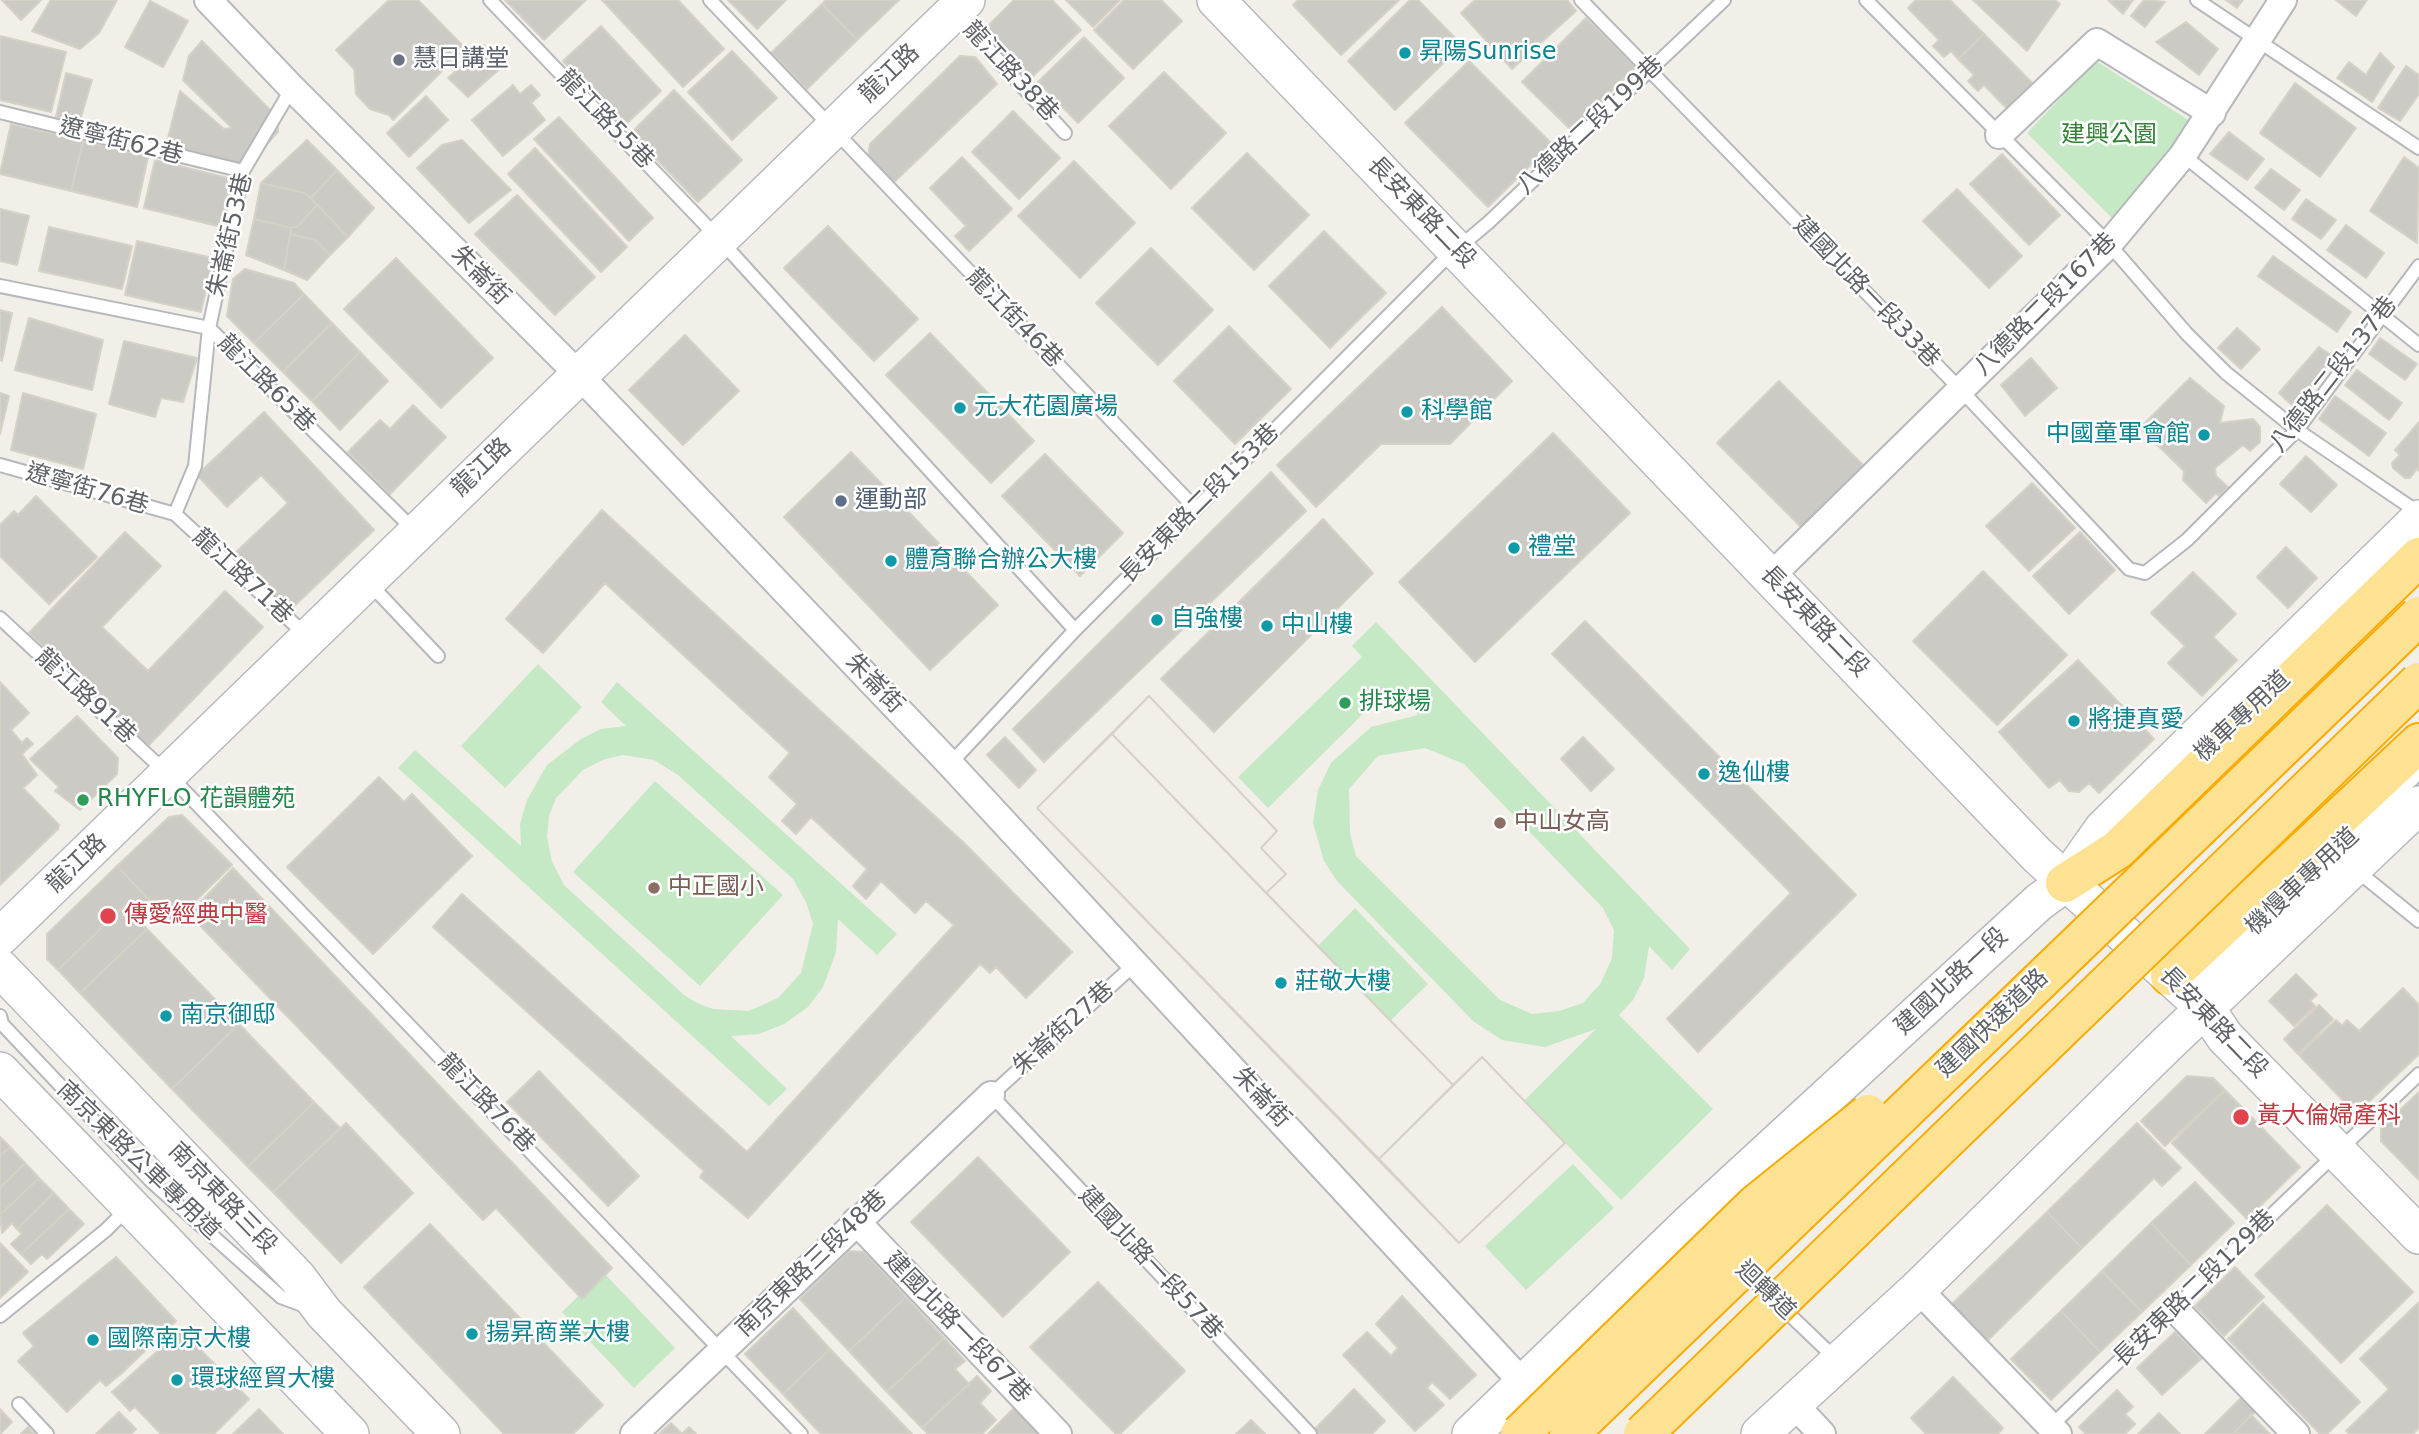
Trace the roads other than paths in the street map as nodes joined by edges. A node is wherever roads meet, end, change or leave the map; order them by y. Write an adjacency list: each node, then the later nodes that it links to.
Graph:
1 (208, 0): 14 (street, 朱崙街)
2 (490, 0): 23 (lane, 龍江路55巷)
3 (710, 0): 17 (lane, 龍江街46巷)
4 (1216, 0): 24 (street, 長安東路二段)
5 (1247, 0): 24 (street, 長安東路二段)
6 (1581, 0): 13 (lane, 建國北路一段33巷)
7 (1724, 0): 13 (lane, 八德路二段199巷)
8 (1866, 0): 19 (lane)
9 (2197, 0): 12 (lane)
10 (2283, 0): 12 (street, 八德路二段167巷)
11 (954, 4): 17 (street, 龍江路); 18 (lane, 龍江路38巷)
12 (2256, 42): 16 (street, 八德路二段167巷); 20 (lane)
13 (1648, 71): 24 (lane, 八德路二段199巷); 32 (lane, 建國北路一段33巷)
14 (292, 88): 22 (lane, 朱崙街53巷); 31 (street, 朱崙街)
15 (0, 112): 22 (lane, 遼寧街62巷)
16 (2212, 113): 19 (street); 21 (street, 八德路二段167巷)
17 (832, 131): 23 (street, 龍江路); 35 (lane, 龍江街46巷)
18 (1065, 133)
19 (1999, 135): 25 (lane)
20 (2419, 148)
21 (2183, 155): 25 (street, 八德路二段167巷); 28 (lane)
22 (243, 171): 29 (lane, 朱崙街53巷)
23 (720, 240): 31 (street, 龍江路); 47 (lane, 龍江路55巷)
24 (1464, 243): 35 (lane, 長安東路二段153巷); 43 (street, 長安東路二段)
25 (2109, 244): 32 (street, 八德路二段167巷); 33 (lane)
26 (2419, 266): 28 (lane, 八德路二段137巷)
27 (0, 286): 29 (lane, 龍江路65巷)
28 (2382, 316): 30 (lane); 33 (lane, 八德路二段137巷)
29 (209, 328): 37 (lane, 朱崙街53巷); 39 (lane, 龍江路65巷)
30 (2419, 345)
31 (579, 375): 39 (street, 龍江路); 52 (street, 朱崙街)
32 (1961, 390): 40 (lane, 建國北路一段33巷); 43 (street, 八德路二段167巷)
33 (2297, 430): 36 (lane); 40 (lane, 八德路二段137巷)
34 (0, 465): 37 (lane, 遼寧街76巷)
35 (1195, 508): 47 (lane, 長安東路二段153巷)
36 (2419, 513)
37 (175, 514): 48 (lane, 龍江路71巷)
38 (2419, 519): 57 (street, 建國北路一段)
39 (416, 531): 44 (street, 龍江路)
40 (2187, 540)
41 (2419, 549): 57 (lane, 機車專用道)
42 (2419, 557): 57 (highway)
43 (1778, 570): 57 (street, 長安東路二段)
44 (368, 581): 48 (street, 龍江路); 49 (lane)
45 (2419, 616): 61 (highway, 建國快速道路, bridge)
46 (0, 618): 54 (lane, 龍江路91巷)
47 (1074, 630): 52 (lane, 長安東路二段153巷)
48 (310, 639): 54 (street, 龍江路)
49 (439, 656)
50 (2419, 682): 93 (highway, 建國快速道路, bridge)
51 (2419, 743): 53 (highway)
52 (950, 764): 60 (street, 朱崙街)
53 (2404, 772): 63 (highway)
54 (170, 776): 59 (street, 龍江路); 77 (lane, 龍江路76巷)
55 (2419, 805): 56 (street)
56 (2353, 867): 58 (lane); 63 (street)
57 (2076, 872): 63 (street, 長安東路二段); 70 (street, 建國北路一段)
58 (2419, 921)
59 (0, 937)
60 (1136, 963): 67 (lane, 朱崙街27巷); 79 (street, 朱崙街)
61 (2053, 966): 91 (highway, bridge); 92 (highway, 建國快速道路, bridge)
62 (0, 968): 75 (street, 南京東路三段)
63 (2188, 992): 68 (street, 長安東路二段); 73 (street)
64 (0, 1016): 75 (lane, 南京東路公車專用道)
65 (0, 1071): 69 (street)
66 (2419, 1074): 68 (lane, 長安東路二段129巷)
67 (991, 1095): 71 (street, 南京東路三段48巷); 89 (lane, 建國北路一段57巷)
68 (2338, 1152): 72 (street, 長安東路二段); 74 (lane, 長安東路二段129巷)
69 (130, 1207): 76 (lane); 84 (street)
70 (1692, 1221): 78 (lane, 迴轉道); 79 (street, 建國北路一段)
71 (856, 1222): 77 (street, 南京東路三段48巷); 88 (street, 建國北路一段67巷)
72 (2419, 1235)
73 (1918, 1289): 78 (street); 82 (street)
74 (2175, 1309): 82 (lane, 長安東路二段129巷); 96 (street)
75 (324, 1313): 85 (street, 南京東路三段)
76 (0, 1317)
77 (722, 1349): 86 (street, 南京東路三段48巷); 87 (lane, 龍江路76巷)
78 (1838, 1361): 81 (street)
79 (1523, 1383): 90 (street, 建國北路一段)
80 (19, 1404): 83 (lane)
81 (1793, 1404): 94 (street); 95 (street)
82 (2054, 1430)
83 (47, 1434)
84 (350, 1434)
85 (441, 1434)
86 (634, 1434)
87 (801, 1434)
88 (1058, 1434)
89 (1310, 1434)
90 (1471, 1434)
91 (1520, 1434)
92 (1569, 1434)
93 (1643, 1434)
94 (1760, 1434)
95 (1822, 1434)
96 (2296, 1434)

